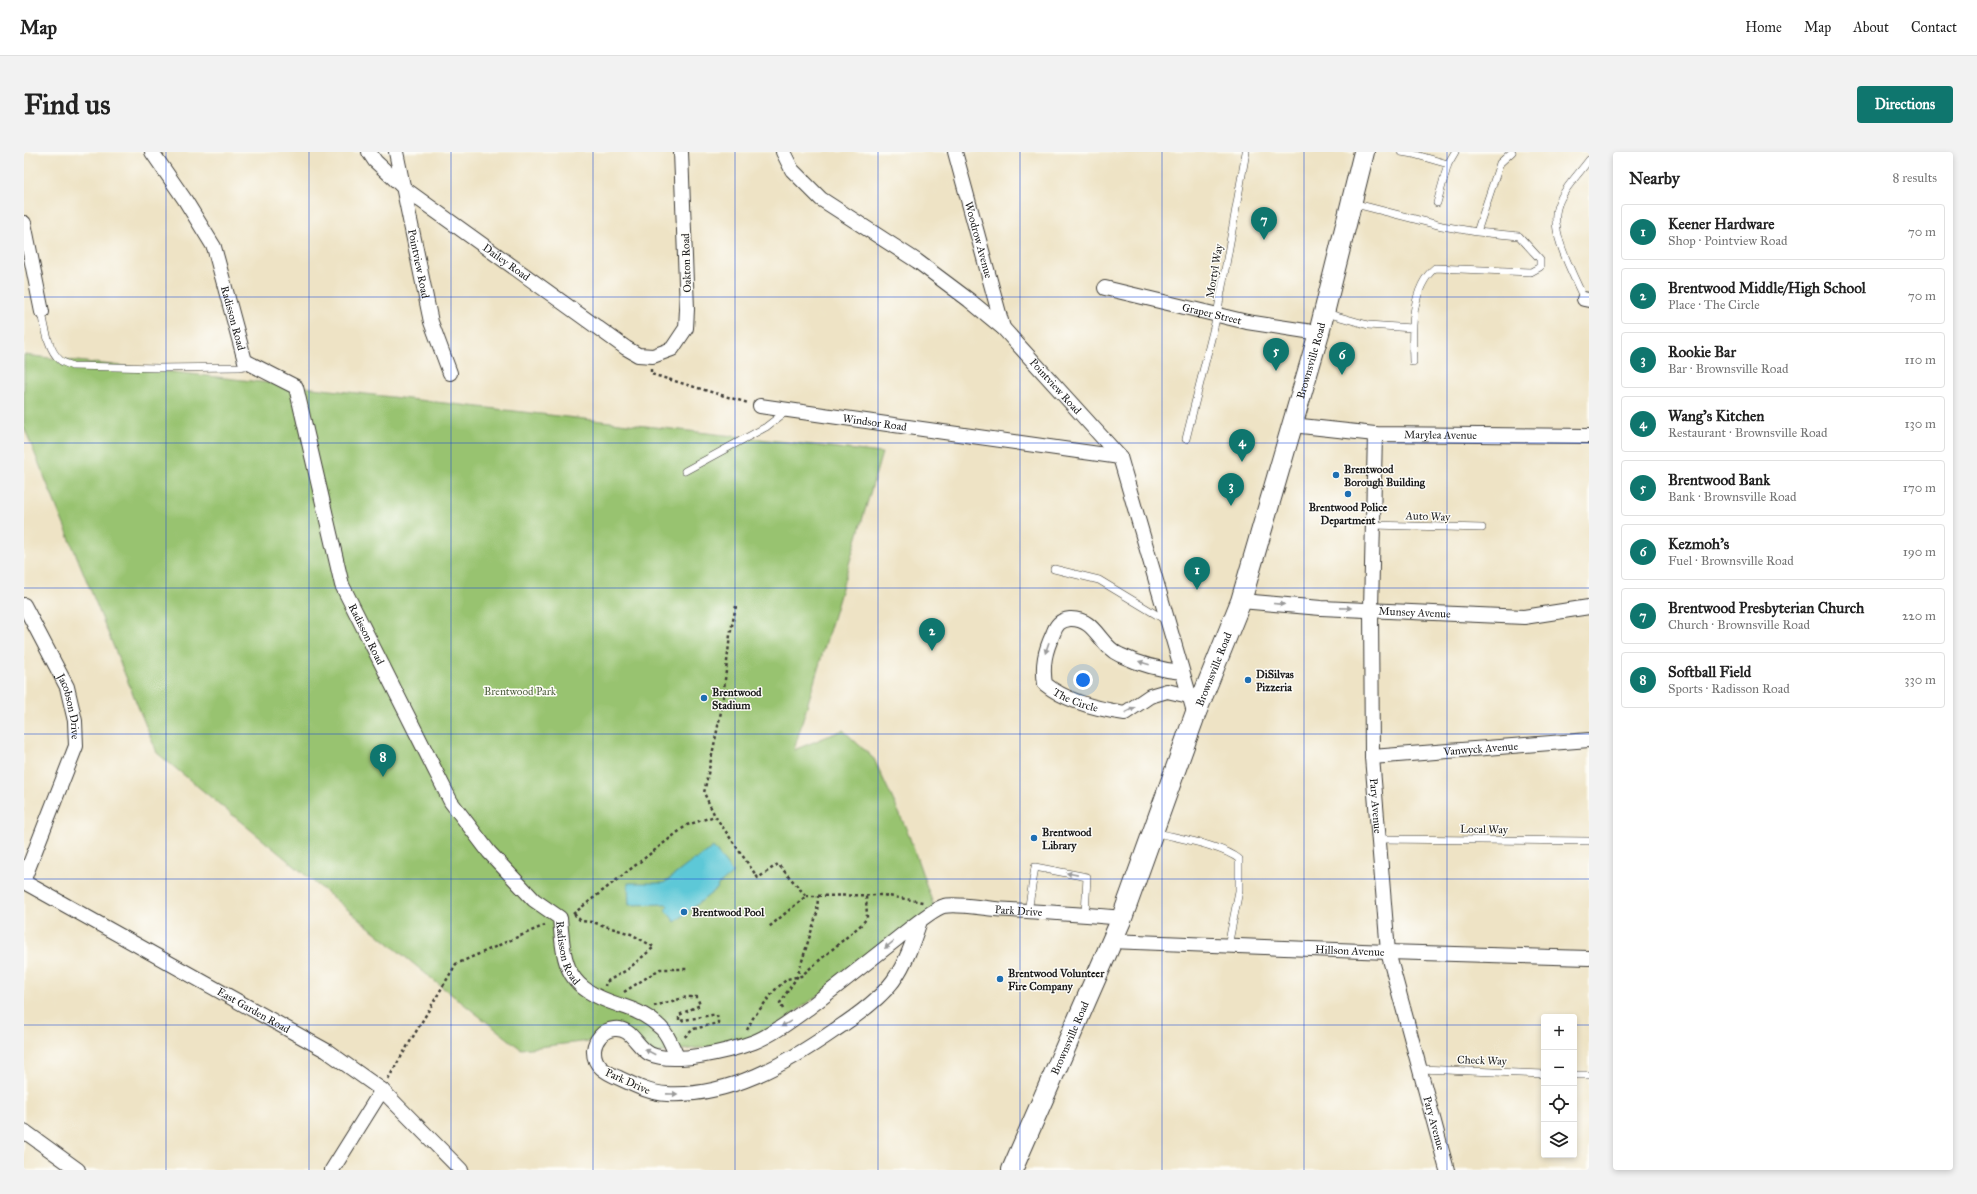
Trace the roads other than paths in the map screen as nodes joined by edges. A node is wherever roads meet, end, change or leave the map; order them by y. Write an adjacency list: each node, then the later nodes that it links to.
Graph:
1 (152, 152): 30 (street, Radisson Road)
2 (369, 152): 15 (street, Dailey Road)
3 (396, 152): 15 (street, Pointview Road)
4 (681, 152): 28 (street, Oakton Road)
5 (783, 152): 25 (street, Pointview Road)
6 (955, 152): 25 (street, Woodrow Avenue)
7 (1246, 152): 24 (lane, Mortyl Way)
8 (1364, 152): 16 (main road, Brownsville Road)
9 (1401, 152): 12 (lane)
10 (1455, 152): 14 (lane)
11 (1512, 152): 19 (lane)
12 (1413, 153): 14 (lane)
13 (1589, 160): 21 (lane)
14 (1448, 164): 17 (lane)
15 (405, 189): 28 (street, Dailey Road); 31 (street, Pointview Road)
16 (1352, 203): 19 (lane); 23 (main road, Brownsville Road)
17 (1437, 203)
18 (24, 223): 22 (street)
19 (1477, 232): 26 (lane)
20 (1105, 288): 24 (street, Graper Street)
21 (1586, 300)
22 (42, 312): 30 (lane)
23 (1324, 313): 26 (lane); 27 (main road, Brownsville Road)
24 (1217, 315): 27 (street, Graper Street); 37 (lane, Mortyl Way)
25 (1003, 328): 38 (street, Pointview Road)
26 (1412, 328): 29 (lane)
27 (1319, 332): 34 (main road, Brownsville Road)
28 (653, 356)
29 (1413, 362)
30 (252, 364): 65 (street, Radisson Road)
31 (450, 373)
32 (760, 406): 33 (street, Windsor Road)
33 (788, 410): 38 (street, Windsor Road); 39 (lane)
34 (1292, 425): 35 (street, Marylea Avenue); 43 (main road, Brownsville Road)
35 (1374, 434): 36 (street, Marylea Avenue); 40 (street, Pary Avenue)
36 (1589, 436)
37 (1186, 439)
38 (1120, 457): 47 (street, Pointview Road)
39 (685, 471)
40 (1373, 525): 41 (lane, Auto Way); 46 (street, Pary Avenue)
41 (1482, 528)
42 (1054, 569): 47 (lane)
43 (1241, 601): 46 (street, Munsey Avenue, one-way to 46); 50 (main road, Brownsville Road)
44 (24, 605): 56 (street, Jacobson Drive)
45 (1589, 607): 46 (street, Munsey Avenue)
46 (1371, 609): 52 (street, Pary Avenue)
47 (1167, 621): 48 (street, Pointview Road)
48 (1182, 672): 49 (street, Pointview Road); 49 (street, The Circle, one-way to 49)
49 (1189, 696): 50 (street, Pointview Road)
50 (1195, 715): 53 (main road, Brownsville Road)
51 (1589, 740): 52 (street, Vanwyck Avenue)
52 (1372, 757): 54 (street, Pary Avenue)
53 (1153, 832): 59 (main road, Brownsville Road); 62 (lane)
54 (1379, 839): 55 (lane, Local Way); 63 (street, Pary Avenue)
55 (1589, 841)
56 (24, 880): 70 (street, East Garden Road)
57 (1028, 912): 58 (street, Park Drive); 58 (lane, one-way to 57); 60 (street, Park Drive)
58 (1085, 915): 59 (street, Park Drive)
59 (1122, 918): 61 (main road, Brownsville Road)
60 (920, 921): 65 (street, Park Drive, one-way to 65); 65 (street, Park Drive, one-way to 60)
61 (1110, 941): 62 (street, Hillson Avenue); 75 (main road, Brownsville Road)
62 (1228, 946): 63 (street, Hillson Avenue)
63 (1388, 952): 64 (street, Hillson Avenue); 66 (street, Pary Avenue)
64 (1589, 958)
65 (675, 1053)
66 (1420, 1069): 67 (lane, Check Way); 76 (street, Pary Avenue)
67 (1541, 1074)
68 (1577, 1075): 69 (lane)
69 (1589, 1075)
70 (382, 1090): 72 (street); 74 (street, East Garden Road)
71 (24, 1131): 73 (street)
72 (334, 1169)
73 (78, 1170)
74 (461, 1170)
75 (1012, 1170)
76 (1447, 1170)

